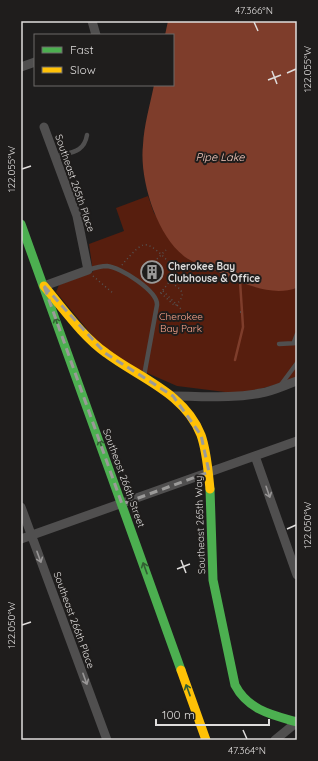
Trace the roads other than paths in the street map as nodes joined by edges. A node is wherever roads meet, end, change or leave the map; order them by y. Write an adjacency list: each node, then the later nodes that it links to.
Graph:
1 (92, 21): 2 (street)
2 (96, 34)
3 (34, 62): 4 (street)
4 (21, 67)
5 (44, 127): 7 (street, Southeast 265th Place)
6 (88, 135): 7 (lane)
7 (55, 158): 9 (street, Southeast 265th Place)
8 (21, 224): 10 (street, Southeast 266th Street)
9 (88, 270): 10 (street); 15 (lane)
10 (44, 286): 15 (street, Southeast 265th Way); 22 (street, Southeast 266th Street, one-way to 10)
11 (297, 334): 12 (lane)
12 (296, 342): 13 (lane)
13 (278, 344)
14 (297, 363): 17 (lane)
15 (143, 378): 18 (street, Southeast 265th Way)
16 (297, 381): 17 (street)
17 (279, 387): 18 (street)
18 (173, 396): 21 (street, Southeast 265th Way)
19 (297, 441): 20 (street)
20 (255, 456): 21 (street); 26 (street, one-way to 26)
21 (209, 472): 22 (street); 27 (street, Southeast 265th Way)
22 (122, 504): 24 (street); 29 (street, Southeast 266th Street, one-way to 22)
23 (21, 507): 24 (street, Southeast 266th Place)
24 (31, 536): 25 (street); 28 (street, Southeast 266th Place, one-way to 28)
25 (21, 539)
26 (297, 575)
27 (297, 722): 30 (street); 31 (street)
28 (107, 740)
29 (206, 740)
30 (275, 740)
31 (284, 740)

